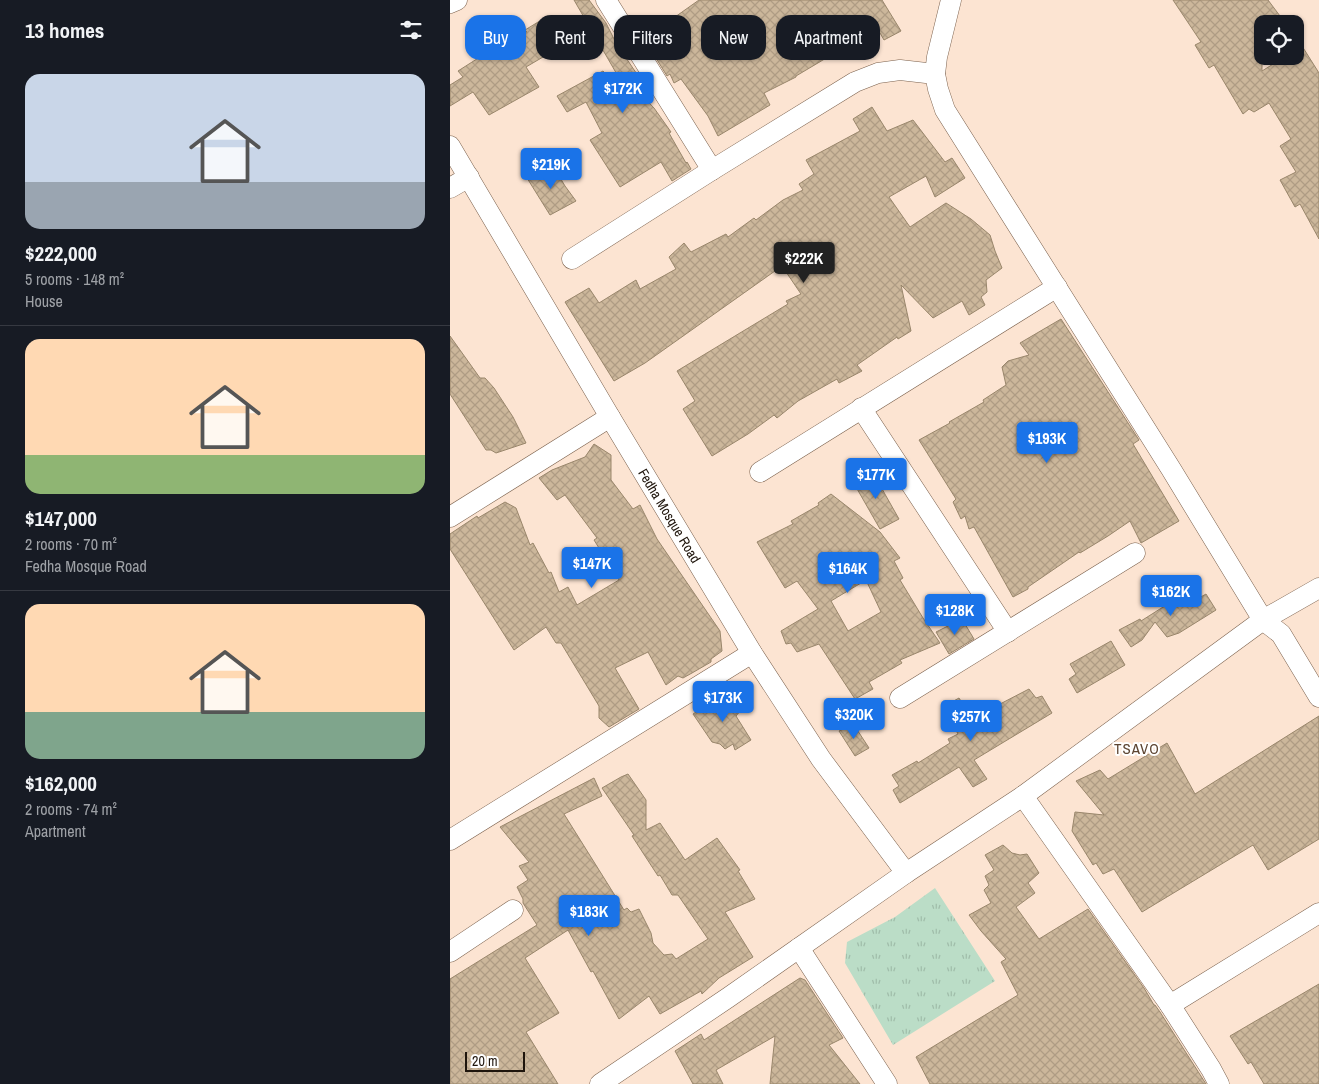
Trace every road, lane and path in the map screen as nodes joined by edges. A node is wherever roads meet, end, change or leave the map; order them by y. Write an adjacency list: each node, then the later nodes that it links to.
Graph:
1 (456, 0): 4 (street)
2 (606, 0): 7 (street)
3 (951, 0): 5 (street)
4 (450, 4)
5 (935, 74): 7 (street); 11 (street)
6 (450, 146): 8 (street, Fedha Mosque Road)
7 (712, 170): 10 (street)
8 (469, 177): 9 (street); 13 (street, Fedha Mosque Road)
9 (450, 188)
10 (572, 259)
11 (1057, 287): 12 (street); 18 (street)
12 (861, 408): 14 (street); 19 (street)
13 (610, 417): 15 (street); 20 (street, Fedha Mosque Road)
14 (760, 472)
15 (450, 517)
16 (1135, 553): 19 (street)
17 (1319, 588): 18 (street)
18 (1263, 620): 21 (street); 23 (street)
19 (1008, 632): 22 (street)
20 (752, 653): 24 (street); 25 (street, Fedha Mosque Road)
21 (1319, 697)
22 (900, 698)
23 (1023, 796): 25 (street); 30 (street)
24 (450, 840)
25 (906, 873): 28 (street)
26 (513, 910): 29 (street)
27 (1319, 913): 30 (street)
28 (799, 948): 31 (street); 32 (street)
29 (450, 952)
30 (1170, 1005): 33 (street)
31 (600, 1084)
32 (887, 1084)
33 (1219, 1084)

